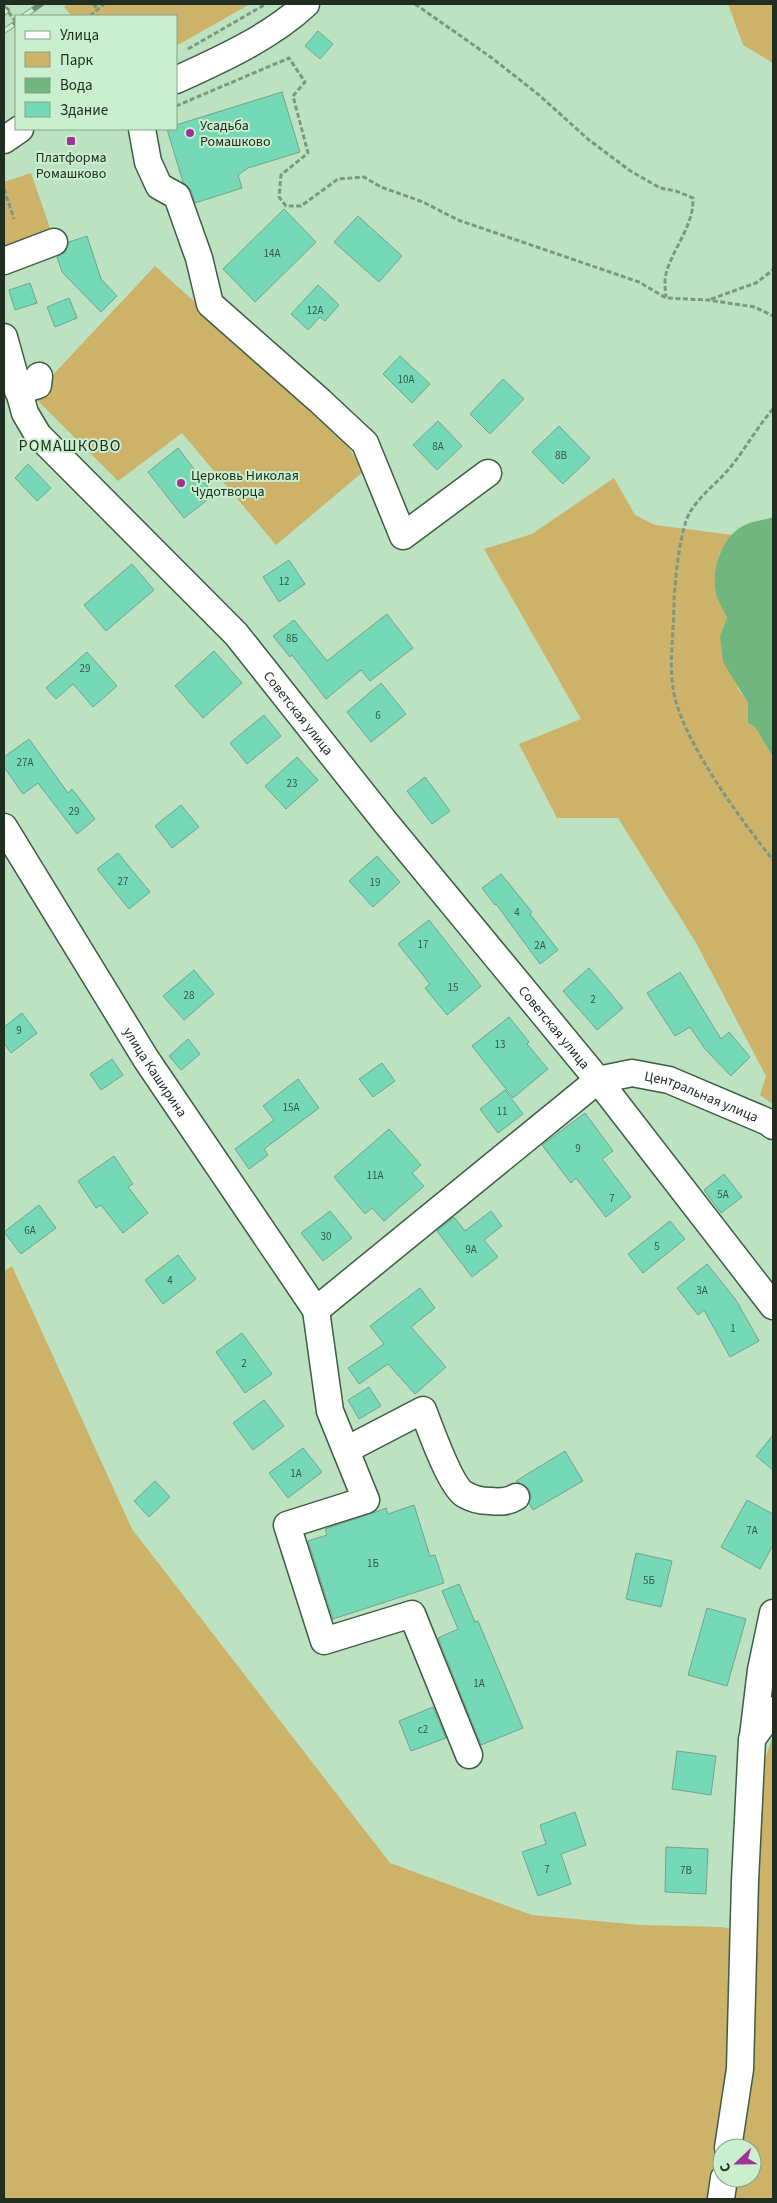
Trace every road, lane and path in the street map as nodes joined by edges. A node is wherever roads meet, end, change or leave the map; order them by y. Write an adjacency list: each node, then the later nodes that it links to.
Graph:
1 (93, 4): 7 (path)
2 (104, 4): 7 (path)
3 (266, 4): 10 (path)
4 (306, 4): 11 (street)
5 (415, 4): 21 (path)
6 (4, 6): 9 (path)
7 (98, 9): 8 (path)
8 (91, 15)
9 (15, 21)
10 (185, 50)
11 (178, 79)
12 (178, 105): 21 (path)
13 (19, 130): 15 (street)
14 (142, 130): 26 (street)
15 (4, 140)
16 (4, 189): 17 (path)
17 (14, 219)
18 (54, 242): 19 (street)
19 (4, 261)
20 (773, 270): 22 (path)
21 (666, 298): 22 (path)
22 (708, 300): 23 (path)
23 (773, 316)
24 (5, 345): 29 (street, Советская улица)
25 (773, 409): 28 (path)
26 (488, 473)
27 (4, 827): 32 (street, улица Каширина)
28 (773, 860)
29 (598, 1080): 30 (street, Центральная улица); 31 (street, Советская улица); 32 (street)
30 (773, 1126)
31 (773, 1306)
32 (316, 1310): 33 (street)
33 (346, 1450): 34 (street); 38 (street)
34 (516, 1497)
35 (773, 1614): 37 (street)
36 (773, 1710): 37 (street)
37 (752, 1739): 39 (street)
38 (469, 1755)
39 (730, 2138)

